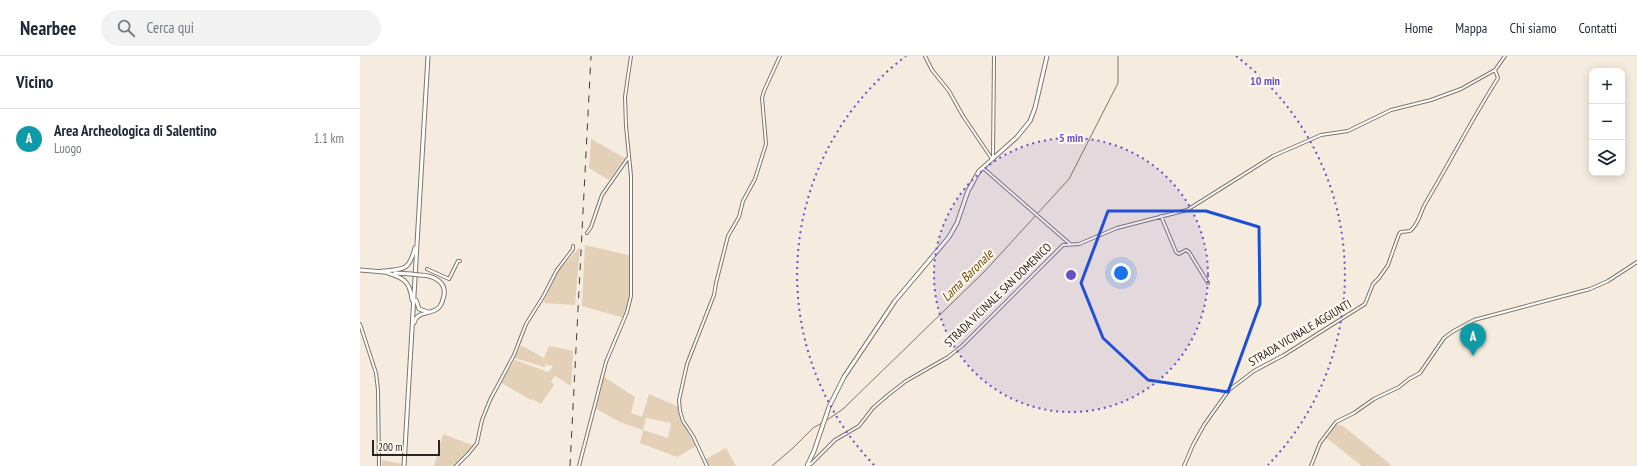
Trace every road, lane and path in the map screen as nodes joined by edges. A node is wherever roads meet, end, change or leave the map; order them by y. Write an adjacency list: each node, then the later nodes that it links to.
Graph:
1 (428, 56): 14 (main road)
2 (631, 56): 9 (street)
3 (780, 56): 33 (street)
4 (925, 56): 10 (street)
5 (994, 56): 10 (street)
6 (1047, 56): 10 (main road)
7 (1505, 56): 8 (street, STRADA VICINALE SAN DOMENICO)
8 (1495, 70): 12 (street, STRADA VICINALE SAN DOMENICO); 34 (street, STRADA VICINALE AGGIUNTI)
9 (629, 157): 13 (street); 32 (street)
10 (993, 158): 11 (main road)
11 (983, 168): 15 (street); 28 (main road)
12 (1161, 216): 15 (street, STRADA VICINALE SAN DOMENICO); 23 (street)
13 (587, 233)
14 (417, 242): 21 (main road); 22 (main road)
15 (1070, 244): 28 (street, STRADA VICINALE SAN DOMENICO)
16 (573, 246): 31 (street)
17 (460, 261): 19 (street)
18 (1637, 262): 35 (street)
19 (427, 269)
20 (360, 270): 21 (main road)
21 (382, 271): 24 (main road); 25 (main road, bridge)
22 (415, 282): 24 (main road); 25 (main road)
23 (1208, 283)
24 (413, 311): 27 (main road)
25 (430, 312): 27 (main road)
26 (360, 324): 29 (street)
27 (412, 335): 30 (main road)
28 (808, 465)
29 (379, 466)
30 (404, 466)
31 (456, 466)
32 (579, 466)
33 (707, 466)
34 (1184, 466)
35 (1311, 466)

